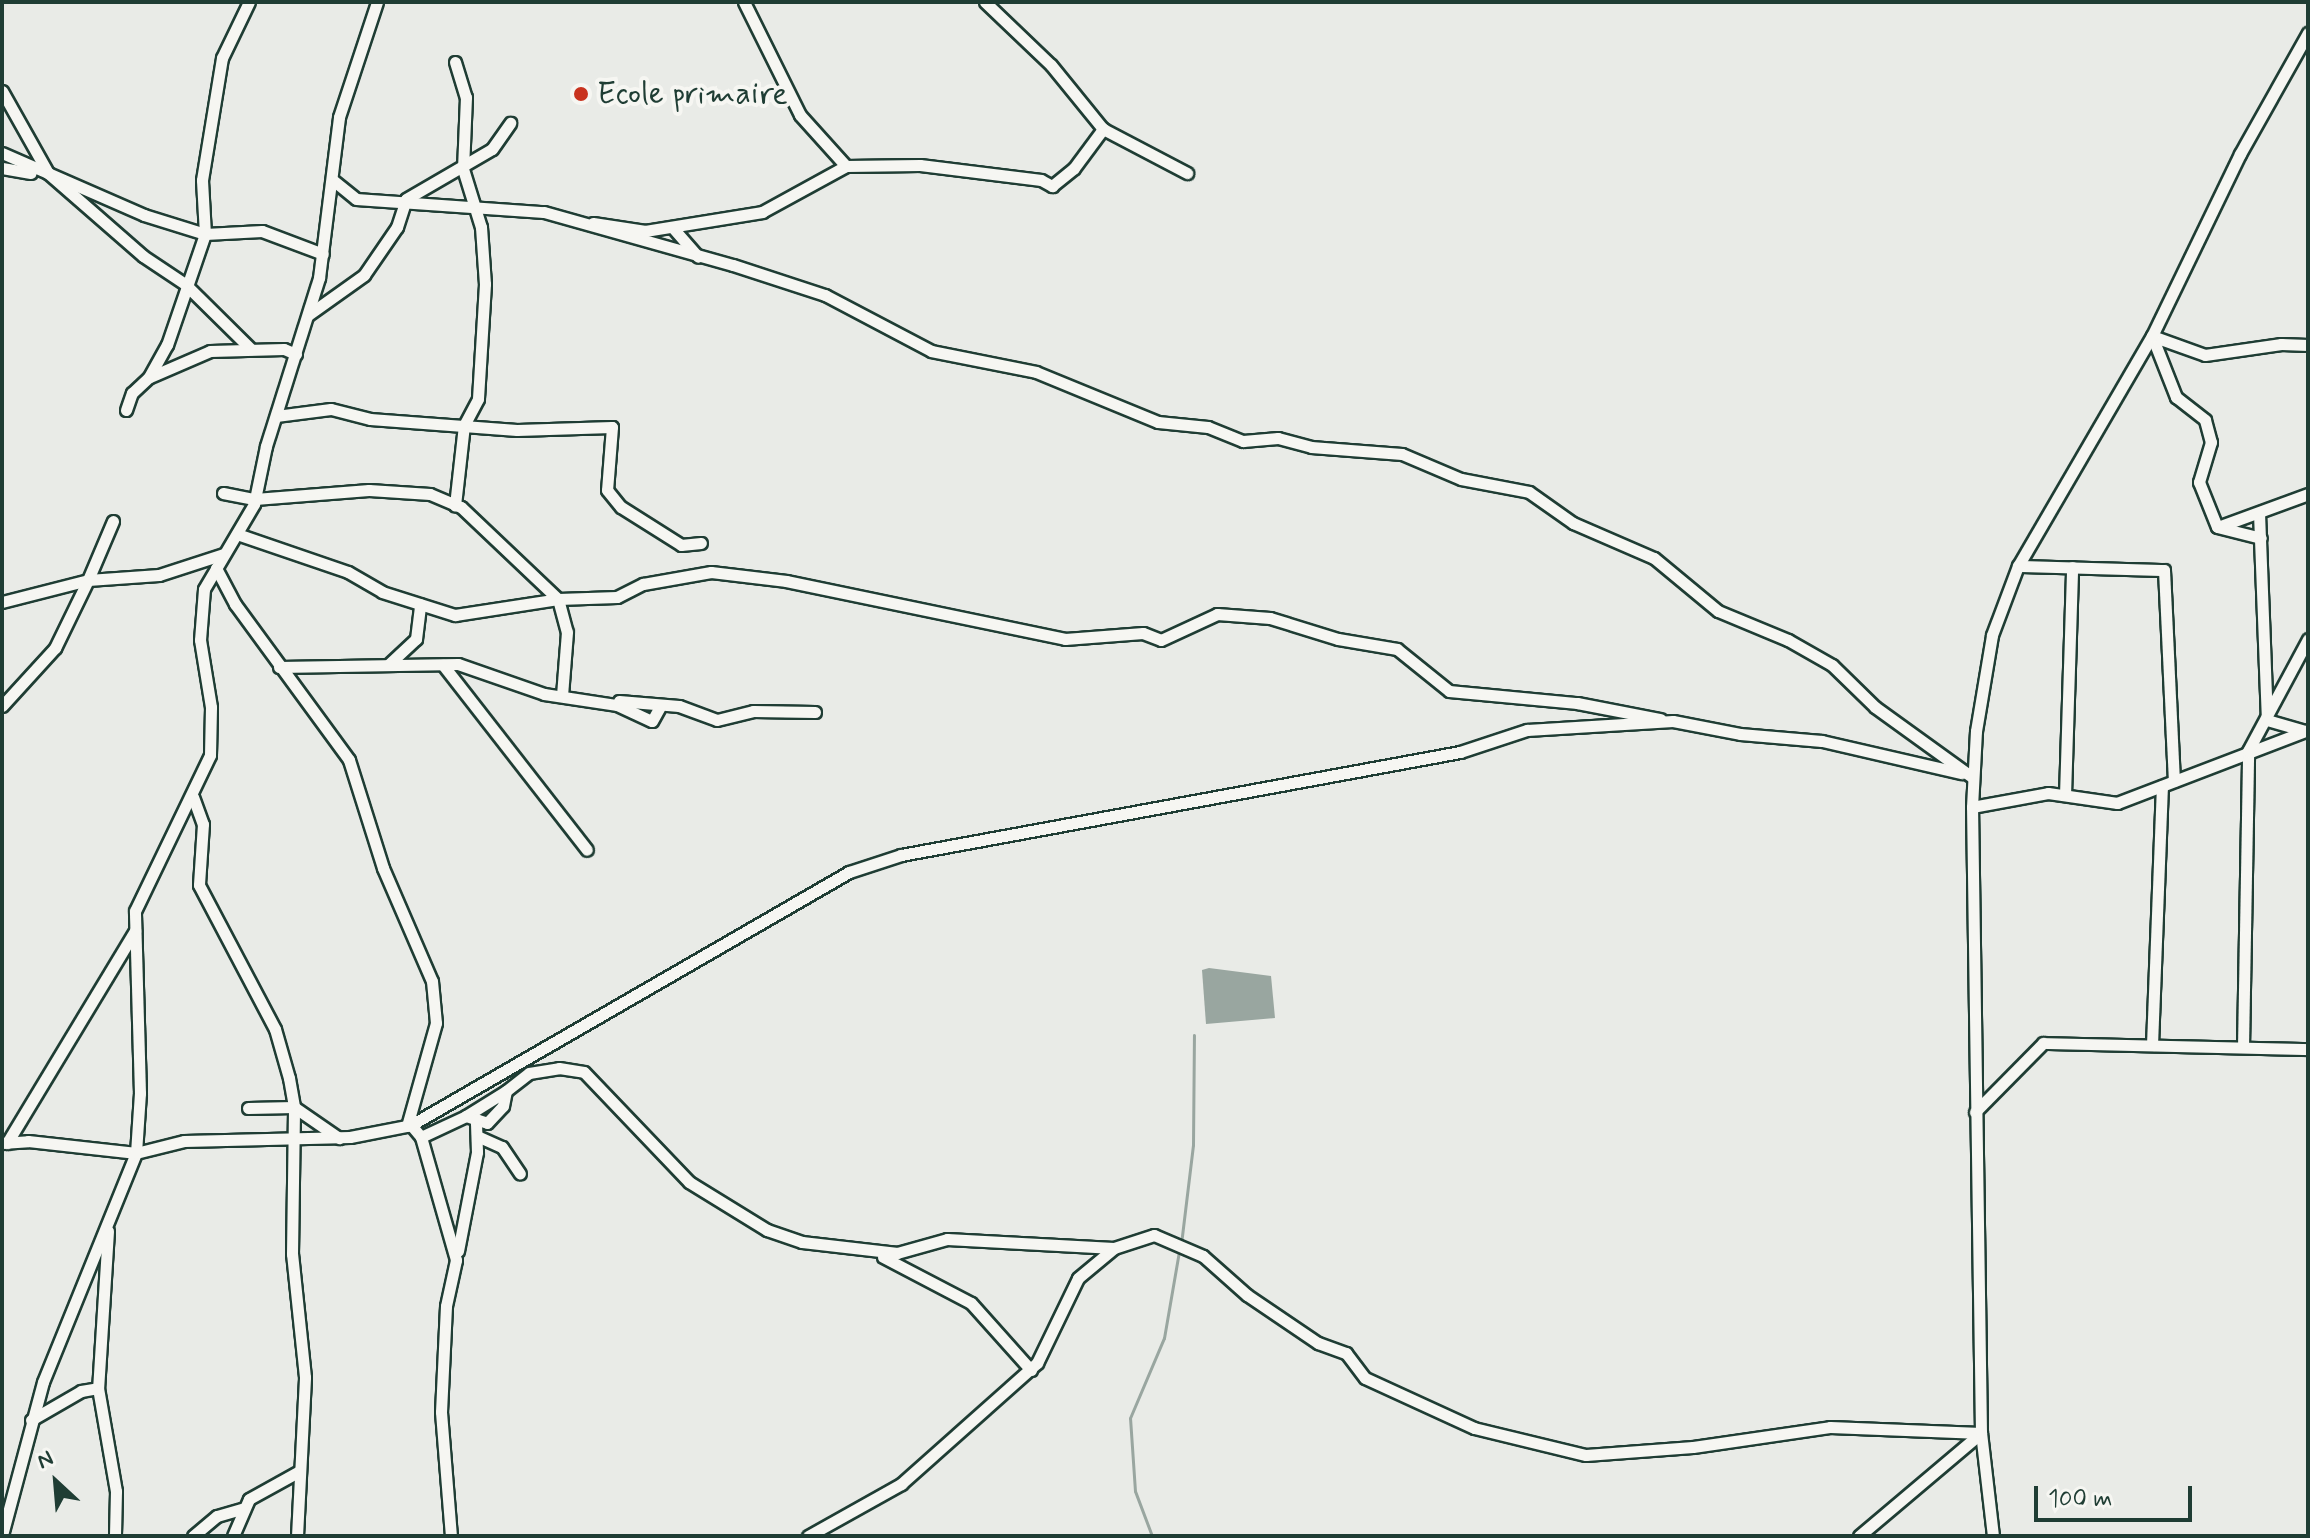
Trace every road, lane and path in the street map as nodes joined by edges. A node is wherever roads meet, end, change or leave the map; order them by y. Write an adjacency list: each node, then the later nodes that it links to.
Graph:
1 (249, 2): 21 (street)
2 (377, 2): 16 (street)
3 (744, 2): 11 (street)
4 (985, 2): 9 (street)
5 (2308, 33): 26 (street)
6 (455, 62): 13 (street)
7 (2, 91): 14 (street)
8 (510, 123): 13 (street)
9 (1103, 129): 11 (street); 15 (street)
10 (2, 153): 14 (street)
11 (846, 166): 20 (street)
12 (2, 168): 14 (street)
13 (463, 169): 17 (street); 18 (street)
14 (48, 173): 21 (street); 24 (street)
15 (1187, 173)
16 (334, 181): 17 (street); 22 (street)
17 (406, 199): 18 (street); 25 (street)
18 (472, 204): 19 (street); 33 (street)
19 (581, 221): 20 (street); 23 (street)
20 (673, 228): 23 (street)
21 (205, 234): 22 (street); 24 (street)
22 (323, 254): 25 (street)
23 (702, 260): 65 (street)
24 (185, 284): 28 (street); 30 (street)
25 (308, 315): 29 (street)
26 (2152, 336): 27 (street); 40 (street); 45 (street)
27 (2308, 345)
28 (251, 349): 29 (street); 30 (street)
29 (296, 354): 32 (street)
30 (149, 377): 31 (street)
31 (126, 410)
32 (276, 416): 33 (street); 36 (street)
33 (464, 425): 37 (street); 43 (street)
34 (223, 493): 36 (street)
35 (2308, 494): 38 (street)
36 (255, 499): 37 (street); 41 (street)
37 (455, 505): 49 (street)
38 (2259, 513): 40 (street); 42 (street)
39 (113, 521): 48 (street)
40 (2217, 527): 42 (street)
41 (237, 534): 44 (street); 51 (street)
42 (2261, 538): 61 (street)
43 (701, 543)
44 (224, 554): 47 (street); 48 (street)
45 (2018, 566): 46 (street); 65 (street)
46 (2072, 567): 66 (street); 68 (street)
47 (216, 568): 55 (street); 69 (street)
48 (88, 580): 50 (street); 59 (street)
49 (558, 599): 51 (street); 56 (street); 62 (street)
50 (2, 602)
51 (420, 604): 53 (street)
52 (2308, 639): 61 (street)
53 (389, 664): 54 (street); 55 (street)
54 (443, 665): 56 (street); 71 (street)
55 (279, 667): 81 (street)
56 (562, 696): 57 (street)
57 (598, 700): 58 (street); 58 (street)
58 (661, 705): 60 (street)
59 (2, 706)
60 (815, 712)
61 (2267, 720): 63 (street); 64 (street)
62 (1673, 721): 65 (street); 76 (street)
63 (2306, 730): 64 (street)
64 (2248, 751): 66 (street); 74 (street)
65 (1967, 775): 70 (street)
66 (2174, 781): 67 (street)
67 (2162, 786): 68 (street); 73 (street)
68 (2065, 795): 70 (street)
69 (193, 797): 72 (street); 77 (street)
70 (1972, 807): 79 (street)
71 (587, 850)
72 (135, 931): 86 (street); 89 (street)
73 (2152, 1045): 74 (street); 79 (street)
74 (2243, 1047): 75 (street)
75 (2308, 1049)
76 (473, 1089): 80 (street); 81 (street)
77 (294, 1107): 78 (street); 84 (street); 85 (street)
78 (248, 1108)
79 (1975, 1112): 98 (street)
80 (471, 1118): 82 (street); 83 (street); 93 (street)
81 (409, 1125): 83 (street); 84 (street)
82 (477, 1136): 87 (street); 88 (street)
83 (421, 1137): 94 (street)
84 (339, 1138): 85 (street)
85 (290, 1140): 89 (street); 99 (street)
86 (6, 1146): 89 (street)
87 (502, 1147): 88 (street); 90 (street)
88 (477, 1150): 94 (street)
89 (136, 1153): 91 (street)
90 (520, 1174)
91 (108, 1222): 96 (street); 97 (street)
92 (1114, 1248): 93 (street); 95 (street); 98 (street)
93 (871, 1252): 95 (street)
94 (456, 1260): 106 (street)
95 (1031, 1370): 107 (street)
96 (98, 1388): 97 (street); 102 (street)
97 (31, 1420): 101 (street)
98 (1981, 1433): 108 (street); 109 (street)
99 (298, 1472): 100 (street); 105 (street)
100 (242, 1509): 103 (street); 104 (street)
101 (2, 1535)
102 (115, 1536)
103 (193, 1536)
104 (233, 1536)
105 (297, 1536)
106 (451, 1536)
107 (808, 1536)
108 (1859, 1536)
109 (1993, 1536)

